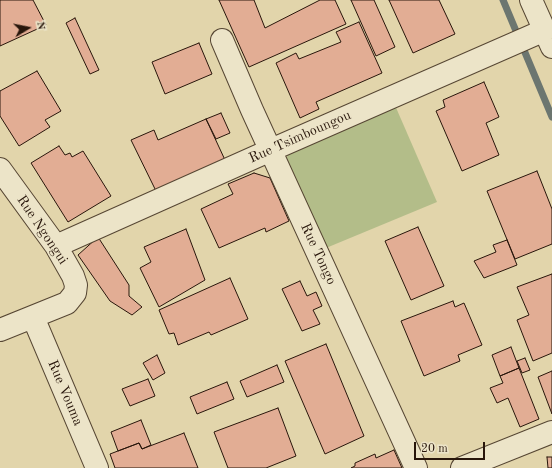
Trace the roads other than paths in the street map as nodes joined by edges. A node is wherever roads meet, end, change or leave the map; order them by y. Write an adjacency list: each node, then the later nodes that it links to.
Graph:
1 (531, 0): 2 (street)
2 (548, 39): 4 (street, Rue Tsimboungou)
3 (222, 40): 4 (street, Rue Tongo)
4 (271, 150): 6 (street, Rue Tsimboungou); 11 (street, Rue Tongo)
5 (0, 169): 6 (street, Rue Ngongui)
6 (56, 246): 7 (street, Rue Ngongui)
7 (33, 317): 8 (street); 10 (street, Rue Vouma)
8 (0, 330)
9 (552, 432): 12 (street)
10 (96, 468)
11 (416, 468)
12 (462, 468)

